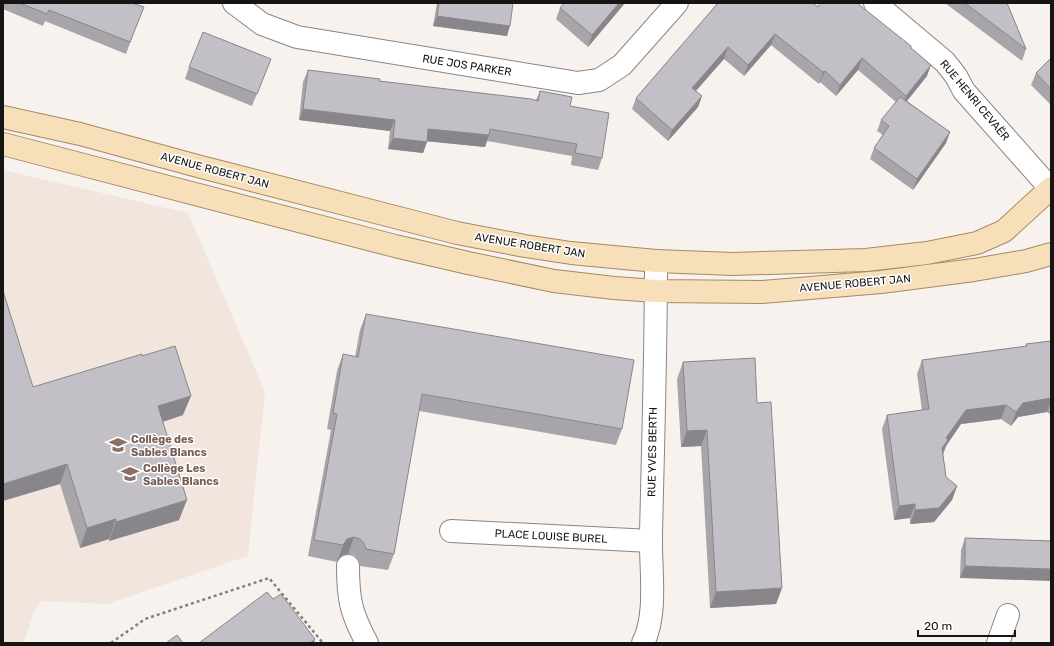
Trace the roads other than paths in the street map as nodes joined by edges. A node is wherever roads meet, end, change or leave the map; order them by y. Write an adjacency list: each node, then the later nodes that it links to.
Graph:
1 (234, 3): 2 (street, RUE JOS PARKER)
2 (677, 3)
3 (875, 3): 6 (street, RUE HENRI CEVAËR)
4 (3, 117): 8 (main road, AVENUE ROBERT JAN)
5 (3, 144): 9 (main road, AVENUE ROBERT JAN)
6 (1051, 188): 8 (main road, AVENUE ROBERT JAN)
7 (1051, 254): 9 (main road, AVENUE ROBERT JAN)
8 (656, 261): 9 (street, RUE YVES BERTH)
9 (656, 292): 11 (street, RUE YVES BERTH)
10 (450, 531): 11 (street, PLACE LOUISE BUREL)
11 (651, 541): 14 (street, RUE YVES BERTH)
12 (348, 566): 15 (street)
13 (1008, 615): 16 (street)
14 (646, 642)
15 (367, 643)
16 (998, 643)

